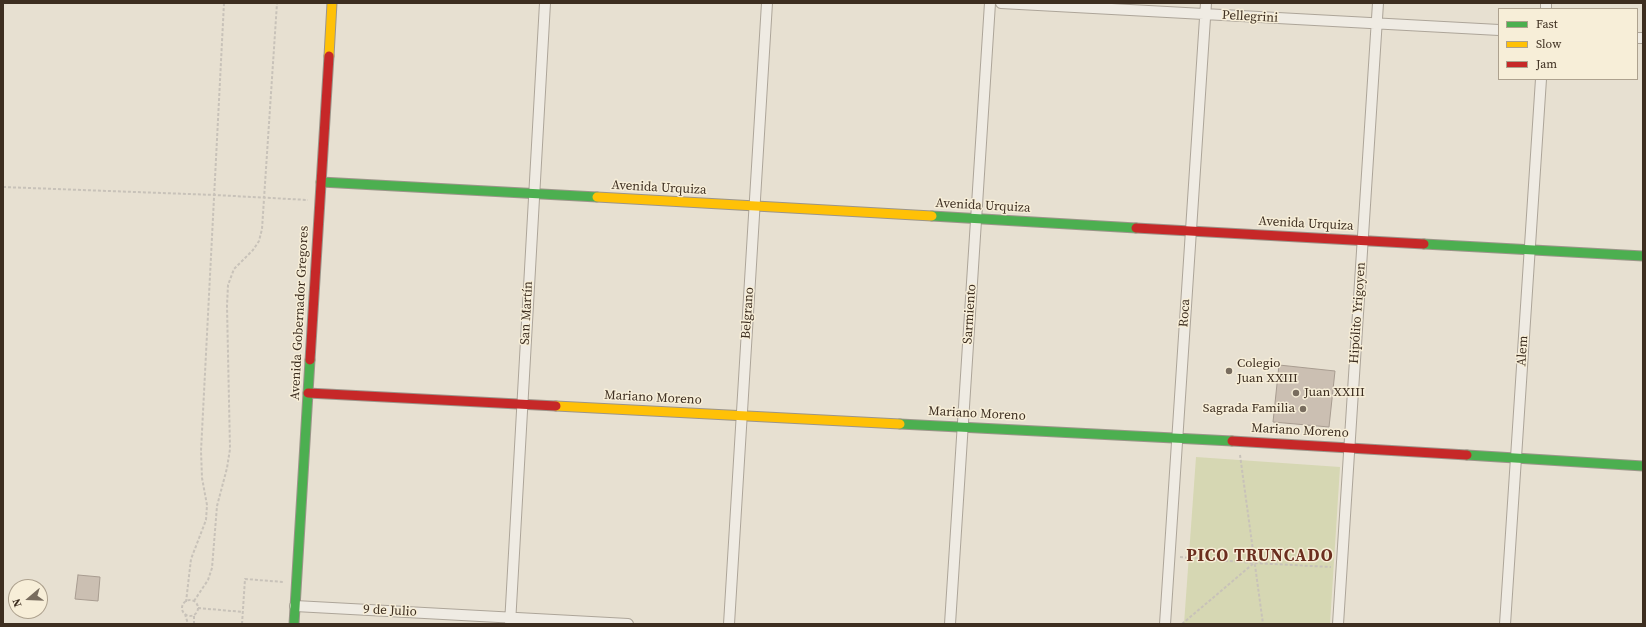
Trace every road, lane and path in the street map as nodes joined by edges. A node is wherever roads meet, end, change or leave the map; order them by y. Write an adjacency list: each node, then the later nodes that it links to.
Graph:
1 (224, 3): 16 (path)
2 (278, 3): 18 (path)
3 (332, 3): 14 (street, Avenida Gobernador Gregores)
4 (545, 3): 17 (street, San Martín)
5 (767, 3): 20 (street, Belgrano)
6 (990, 3): 21 (street, Sarmiento)
7 (1001, 3): 10 (street, Pellegrini)
8 (1206, 3): 10 (street, Roca)
9 (1378, 3): 11 (street, Hipólito Yrigoyen)
10 (1205, 14): 11 (street, Pellegrini); 22 (street, Roca)
11 (1377, 24): 12 (street, Pellegrini); 23 (street, Hipólito Yrigoyen)
12 (1498, 30)
13 (1541, 80): 24 (street, Alem)
14 (321, 182): 17 (street, Avenida Urquiza); 19 (street, Avenida Gobernador Gregores)
15 (3, 187): 16 (path)
16 (214, 194): 18 (path); 40 (path)
17 (534, 194): 20 (street, Avenida Urquiza); 27 (street, San Martín)
18 (265, 197): 19 (path); 39 (path)
19 (320, 200): 26 (street, Avenida Gobernador Gregores)
20 (754, 206): 21 (street, Avenida Urquiza); 28 (street, Belgrano)
21 (976, 219): 22 (street, Avenida Urquiza); 29 (street, Sarmiento)
22 (1191, 231): 23 (street, Avenida Urquiza); 30 (street, Roca)
23 (1363, 240): 24 (street, Avenida Urquiza); 32 (street, Hipólito Yrigoyen)
24 (1530, 250): 25 (street, Avenida Urquiza); 33 (street, Alem)
25 (1643, 256)
26 (308, 393): 27 (street, Mariano Moreno); 41 (street, Avenida Gobernador Gregores)
27 (522, 404): 28 (street, Mariano Moreno); 46 (street, San Martín)
28 (742, 415): 29 (street, Mariano Moreno); 52 (street, Belgrano)
29 (962, 427): 30 (street, Mariano Moreno); 53 (street, Sarmiento)
30 (1176, 438): 31 (street, Mariano Moreno); 35 (street, Roca)
31 (1238, 441): 32 (street, Mariano Moreno); 36 (path)
32 (1348, 447): 33 (street, Mariano Moreno); 37 (street, Hipólito Yrigoyen)
33 (1516, 458): 34 (street, Mariano Moreno); 58 (street, Alem)
34 (1643, 466)
35 (1170, 556): 36 (path); 54 (street, Roca)
36 (1254, 563): 37 (path); 55 (path); 56 (path)
37 (1342, 568): 57 (street, Hipólito Yrigoyen)
38 (286, 582): 43 (path)
39 (194, 601): 40 (path); 42 (path)
40 (186, 602): 44 (path)
41 (295, 606): 46 (street, 9 de Julio); 50 (street, Avenida Gobernador Gregores)
42 (198, 608): 43 (path); 45 (path)
43 (242, 612): 49 (path)
44 (184, 613): 45 (path); 47 (path)
45 (194, 615): 48 (path)
46 (510, 621): 51 (street, 9 de Julio)
47 (188, 624)
48 (194, 624)
49 (242, 624)
50 (294, 624)
51 (628, 624)
52 (729, 624)
53 (950, 624)
54 (1165, 624)
55 (1182, 624)
56 (1263, 624)
57 (1338, 624)
58 (1505, 624)

